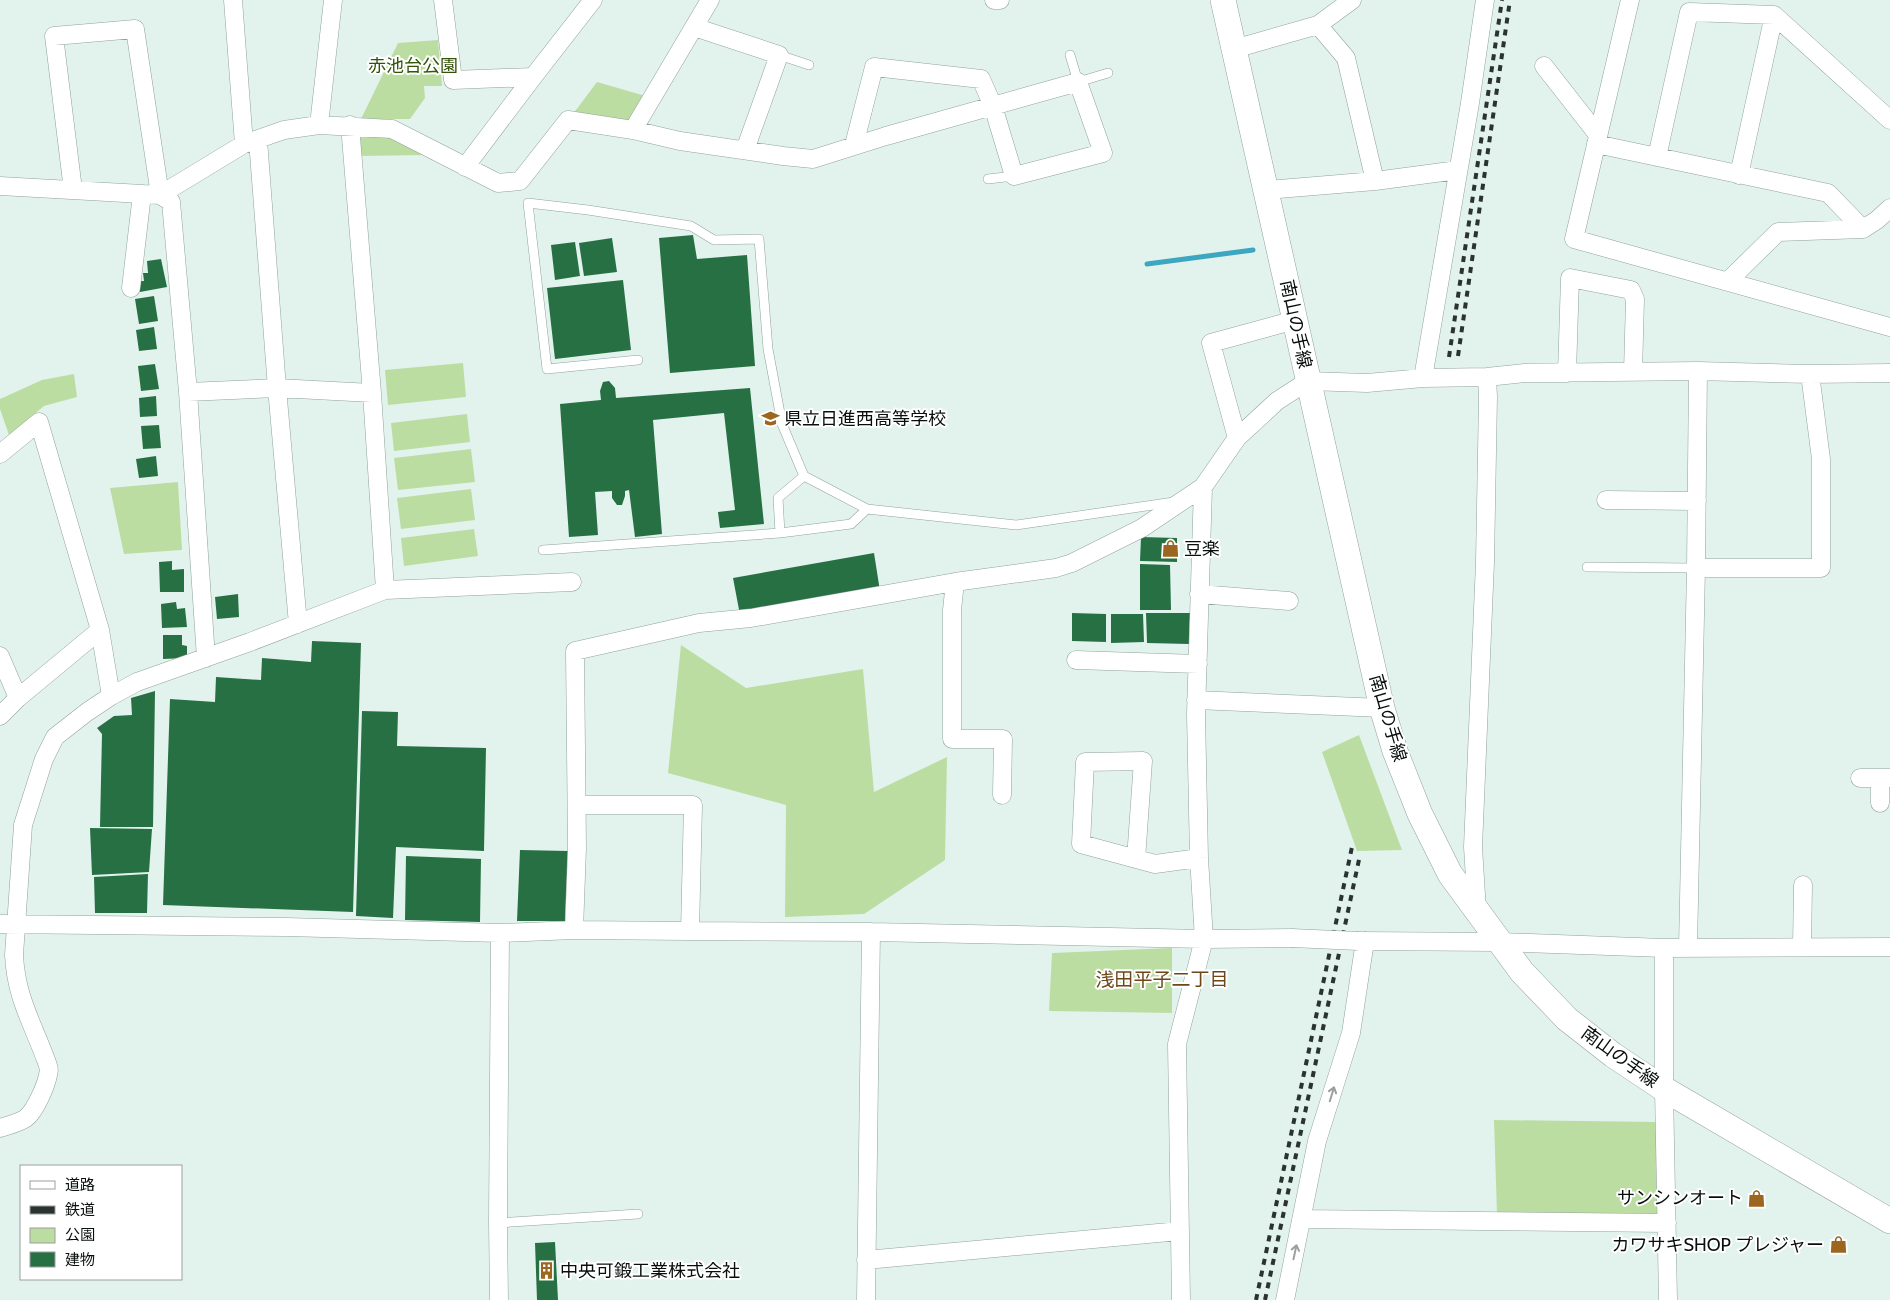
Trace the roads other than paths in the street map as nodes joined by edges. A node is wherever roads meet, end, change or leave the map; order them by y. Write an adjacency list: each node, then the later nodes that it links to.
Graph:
1 (233, 0): 29 (street)
2 (333, 0): 25 (street)
3 (443, 0): 21 (street)
4 (593, 0): 21 (street)
5 (710, 0): 14 (street)
6 (994, 0): 7 (street)
7 (1000, 0)
8 (1223, 0): 15 (street, 南山の手線)
9 (1352, 0): 13 (street)
10 (1485, 0): 34 (street)
11 (1630, 0): 28 (street)
12 (1774, 15): 24 (street); 32 (street); 35 (street)
13 (1318, 25): 15 (street); 38 (street)
14 (694, 27): 16 (street); 27 (street)
15 (1234, 49): 41 (street, 南山の手線)
16 (779, 55): 18 (lane); 31 (street)
17 (1070, 55): 22 (lane)
18 (809, 65)
19 (1544, 66): 28 (street)
20 (1108, 73): 22 (lane)
21 (533, 77): 33 (street)
22 (1078, 82): 23 (street); 36 (street)
23 (993, 106): 30 (street); 30 (street); 36 (street)
24 (1890, 120)
25 (319, 124): 26 (street); 29 (street)
26 (350, 125): 33 (street); 61 (street)
27 (633, 130): 31 (street); 33 (street)
28 (1597, 140): 32 (street); 46 (street)
29 (251, 142): 43 (street); 59 (street)
30 (854, 145): 31 (street)
31 (744, 150)
32 (1658, 157): 35 (street)
33 (465, 167)
34 (1458, 170): 38 (street); 57 (street)
35 (1739, 175): 45 (street)
36 (1014, 176): 37 (lane)
37 (988, 179)
38 (1375, 181): 41 (street)
39 (0, 186): 40 (street)
40 (73, 190): 42 (street); 43 (street)
41 (1266, 190): 48 (street, 南山の手線)
42 (142, 194): 43 (street); 47 (street)
43 (160, 194): 60 (street)
44 (1890, 208): 45 (street)
45 (1863, 229): 46 (street)
46 (1728, 281): 49 (street)
47 (131, 288)
48 (1295, 320): 58 (street, 南山の手線); 62 (street)
49 (1890, 326)
50 (638, 360): 64 (lane)
51 (1698, 371): 53 (street); 55 (street); 67 (street)
52 (1567, 372): 53 (street); 53 (street); 56 (street)
53 (1633, 372)
54 (1890, 373): 55 (street)
55 (1810, 374): 73 (street)
56 (1487, 377): 57 (street); 98 (street)
57 (1423, 378): 58 (street)
58 (1308, 381): 62 (street); 88 (street, 南山の手線)
59 (277, 388): 60 (street); 61 (street); 79 (street)
60 (188, 392): 82 (street)
61 (372, 393): 76 (street)
62 (1237, 438): 65 (street)
63 (0, 454): 80 (street)
64 (804, 476): 69 (lane); 70 (lane)
65 (1203, 487): 68 (street); 77 (street)
66 (1606, 500): 67 (street)
67 (1697, 500): 73 (street)
68 (1181, 501): 69 (lane); 75 (street)
69 (867, 509): 70 (lane)
70 (780, 533): 71 (lane)
71 (544, 550)
72 (1587, 567): 73 (lane)
73 (1696, 568): 110 (street)
74 (572, 582): 76 (street)
75 (955, 582): 92 (street); 94 (street)
76 (385, 590): 79 (street)
77 (1199, 594): 78 (street); 84 (street)
78 (1289, 600)
79 (298, 624): 82 (street)
80 (100, 630): 85 (street); 86 (street)
81 (0, 656): 86 (street)
82 (206, 658): 85 (street)
83 (1076, 660): 84 (street)
84 (1198, 664): 87 (street)
85 (111, 696): 99 (street)
86 (18, 698): 89 (street)
87 (1196, 700): 88 (street); 95 (street)
88 (1382, 708): 98 (street, 南山の手線)
89 (0, 716)
90 (1860, 778): 91 (street)
91 (1885, 778): 93 (street)
92 (1002, 795)
93 (1880, 803)
94 (577, 806): 100 (street); 101 (street)
95 (1199, 858): 96 (street); 104 (street)
96 (1136, 859): 96 (street)
97 (1803, 885): 107 (street)
98 (1477, 911): 106 (street, 南山の手線)
99 (8, 925): 103 (street); 112 (street)
100 (574, 930): 101 (street); 103 (street)
101 (690, 931): 102 (street)
102 (871, 932): 104 (street); 119 (street)
103 (500, 933): 116 (street)
104 (1204, 939): 105 (street, bridge); 118 (street)
105 (1361, 941): 106 (street); 114 (street, one-way to 105)
106 (1500, 942): 109 (street); 111 (street, 南山の手線)
107 (1802, 947): 108 (street); 110 (street)
108 (1890, 947)
109 (1664, 948): 110 (street); 111 (street)
110 (1688, 948)
111 (1664, 1089): 115 (street, 南山の手線); 117 (street)
112 (0, 1128)
113 (638, 1214): 116 (lane)
114 (1302, 1219): 117 (street); 123 (street, one-way to 114)
115 (1890, 1221)
116 (498, 1223): 120 (street)
117 (1667, 1223): 124 (street)
118 (1180, 1230): 119 (street); 122 (street)
119 (866, 1260): 121 (street)
120 (500, 1300)
121 (866, 1300)
122 (1181, 1300)
123 (1286, 1300)
124 (1668, 1300)

